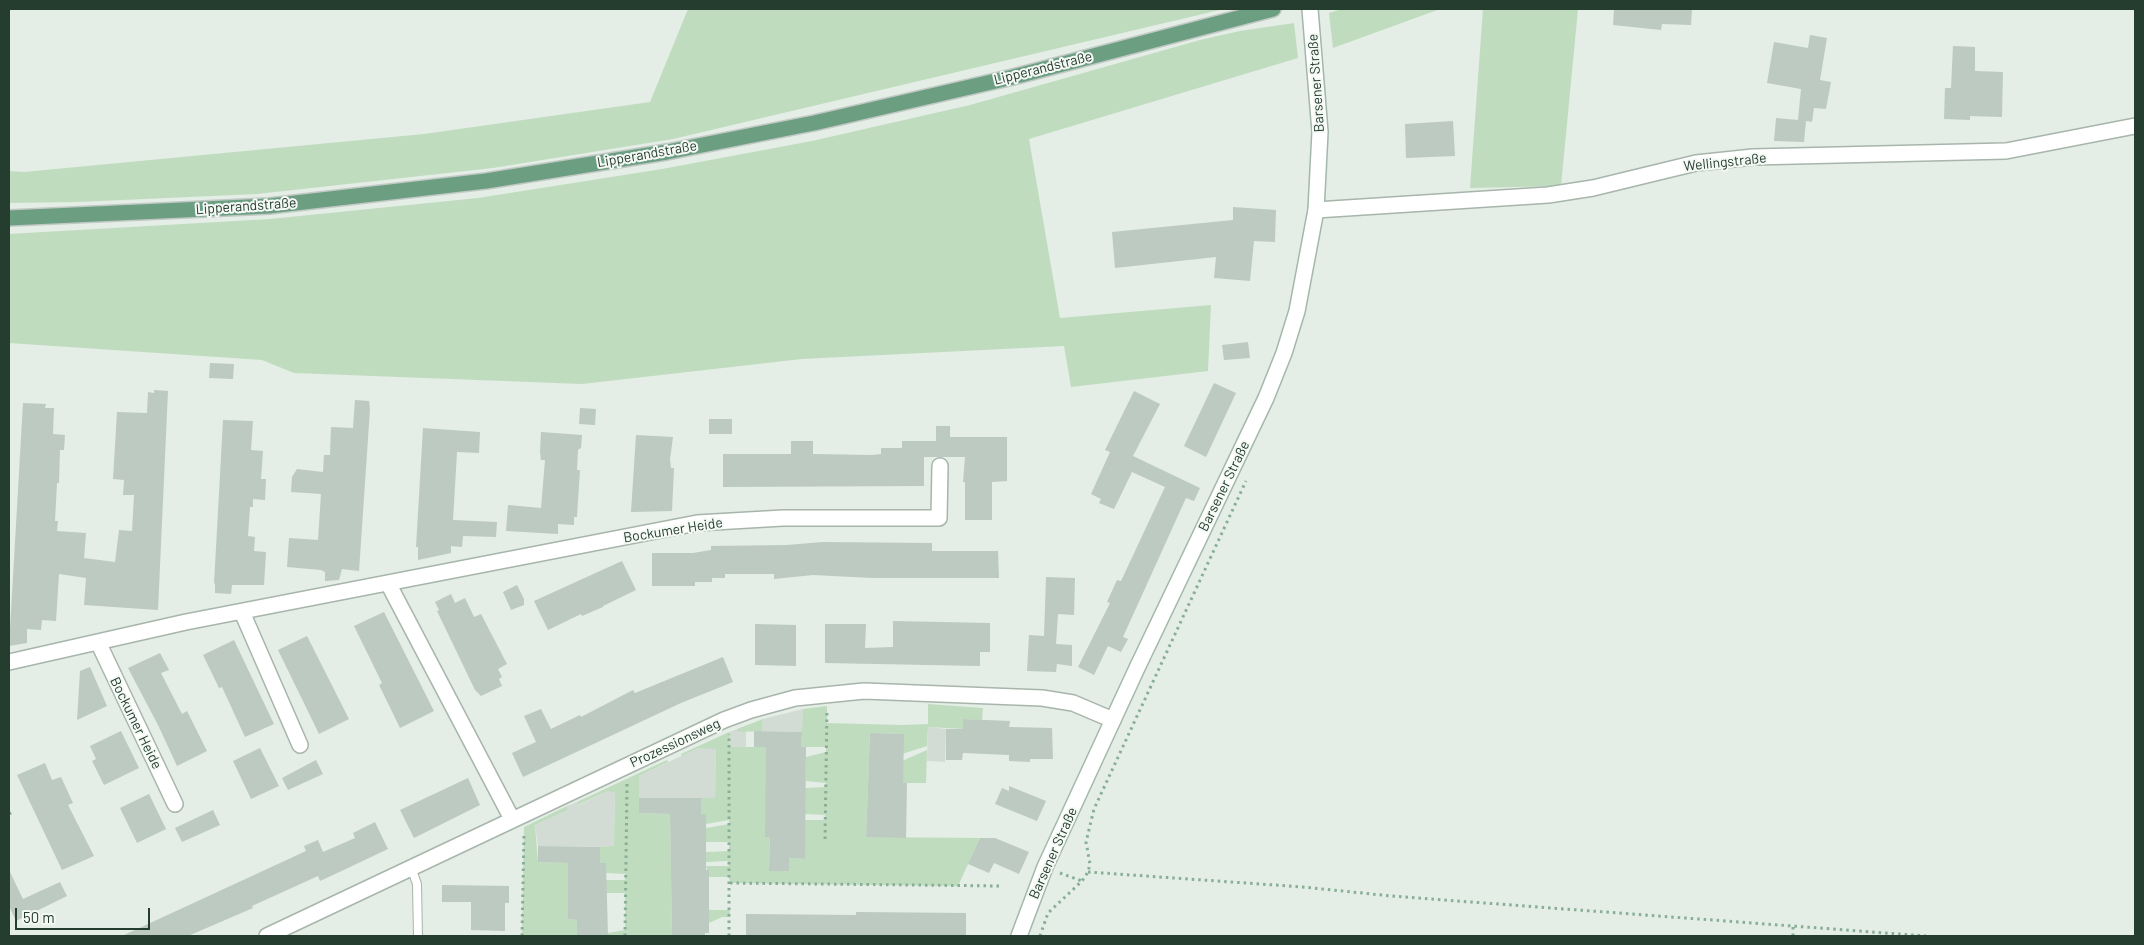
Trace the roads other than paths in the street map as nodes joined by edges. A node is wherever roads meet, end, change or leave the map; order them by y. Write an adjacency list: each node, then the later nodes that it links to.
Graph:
1 (1273, 9): 5 (main road, Lipperandstraße)
2 (1310, 9): 4 (street, Barsener Straße)
3 (2135, 126): 4 (street, Wellingstraße)
4 (1316, 210): 11 (street, Barsener Straße)
5 (9, 218)
6 (940, 466): 7 (street, Bockumer Heide)
7 (389, 585): 8 (street, Bockumer Heide); 14 (street)
8 (242, 612): 9 (street, Bockumer Heide); 12 (street)
9 (98, 642): 10 (street, Bockumer Heide); 13 (street, Bockumer Heide)
10 (9, 662)
11 (1113, 720): 14 (street, Prozessionsweg); 18 (street, Barsener Straße)
12 (300, 745)
13 (175, 804)
14 (515, 818): 15 (street, Prozessionsweg)
15 (411, 868): 16 (street, Prozessionsweg); 17 (lane)
16 (267, 936)
17 (418, 936)
18 (1019, 936)

